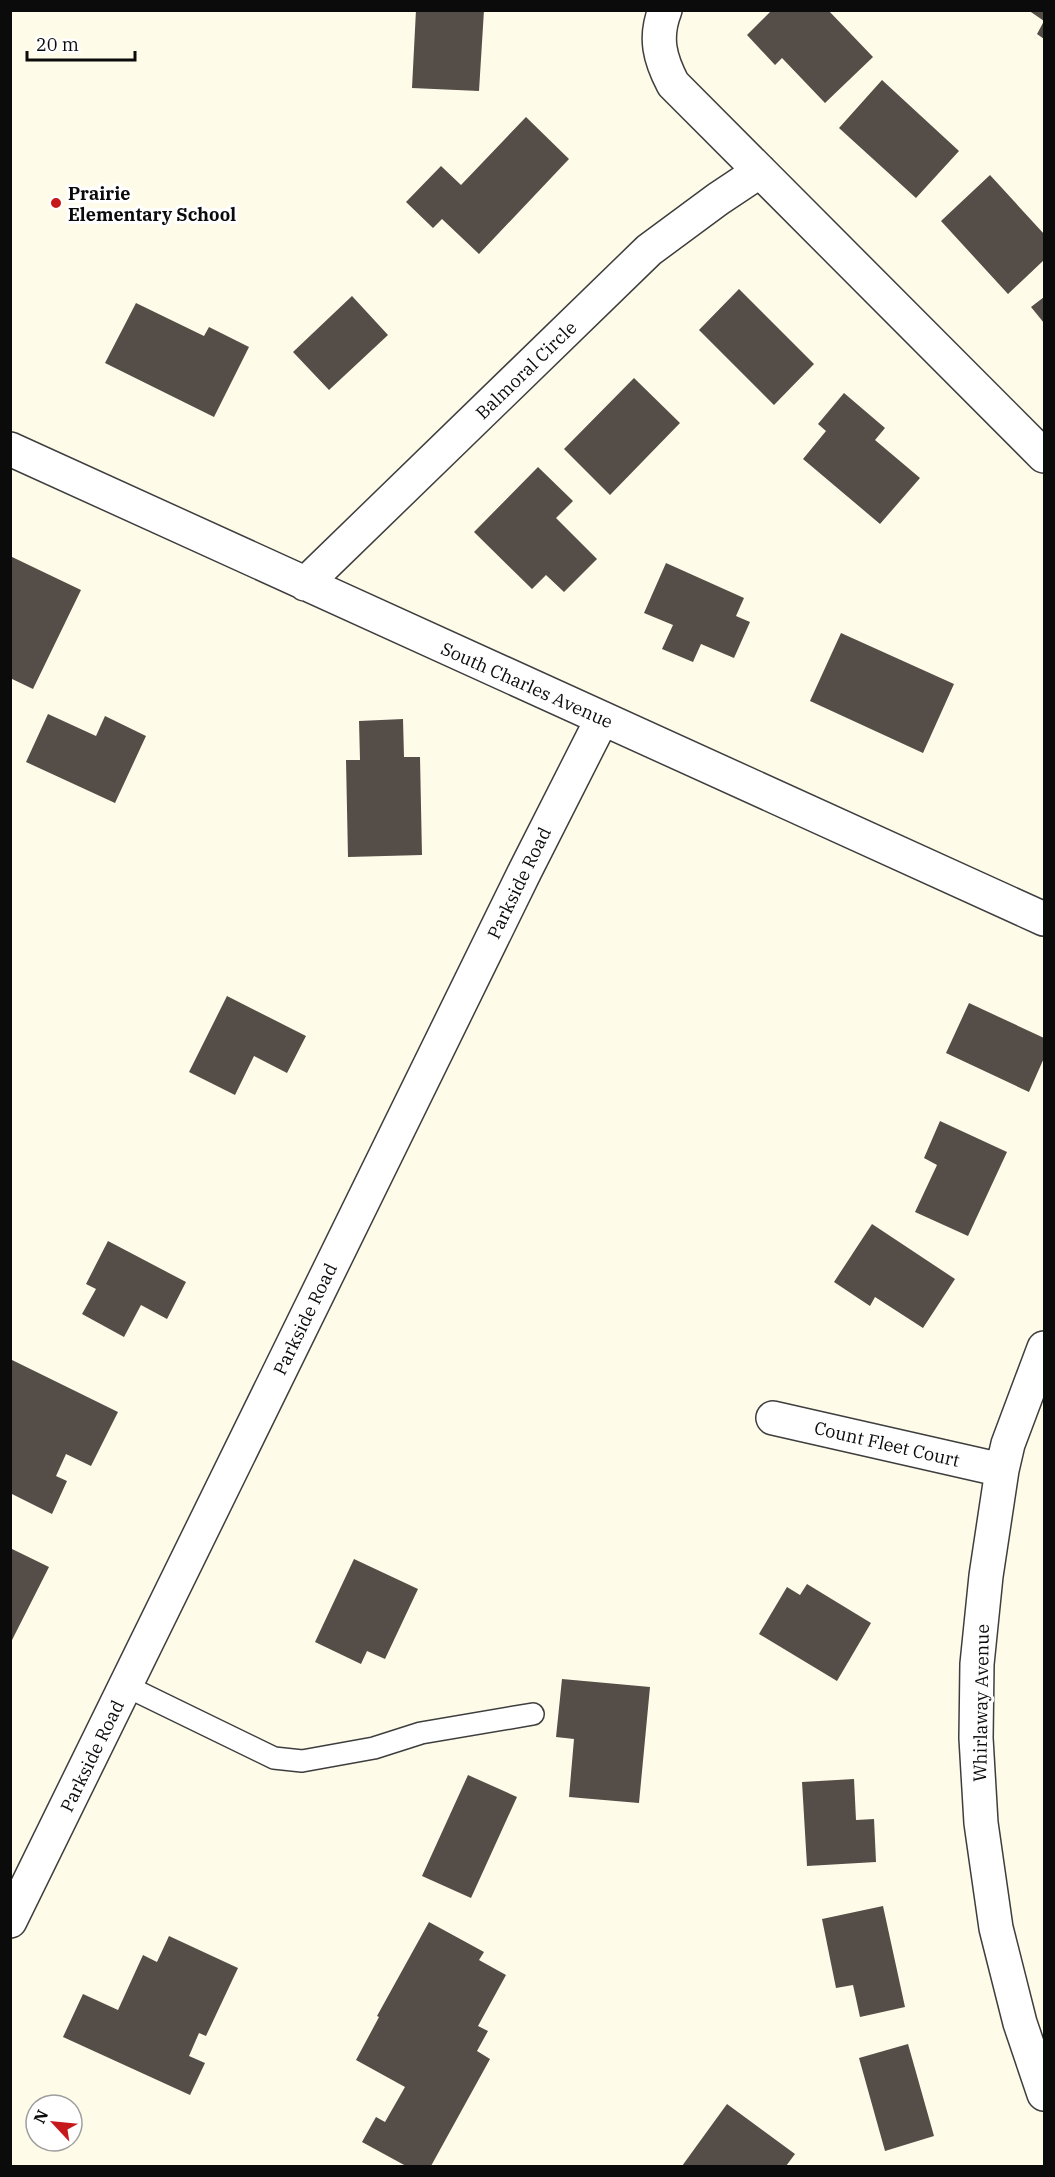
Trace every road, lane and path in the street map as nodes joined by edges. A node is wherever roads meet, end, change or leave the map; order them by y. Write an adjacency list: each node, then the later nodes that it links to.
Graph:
1 (665, 10): 2 (street)
2 (760, 171): 4 (street); 5 (street, Balmoral Circle)
3 (10, 449): 5 (street, South Charles Avenue)
4 (1044, 456)
5 (305, 584): 6 (street, South Charles Avenue)
6 (602, 719): 7 (street, South Charles Avenue); 11 (street, Parkside Road)
7 (1044, 919)
8 (1044, 1348): 10 (street, Whirlaway Avenue)
9 (773, 1418): 10 (street, Count Fleet Court)
10 (1002, 1470): 14 (street, Whirlaway Avenue)
11 (126, 1686): 12 (lane); 13 (street, Parkside Road)
12 (532, 1714)
13 (10, 1921)
14 (1044, 2094)

